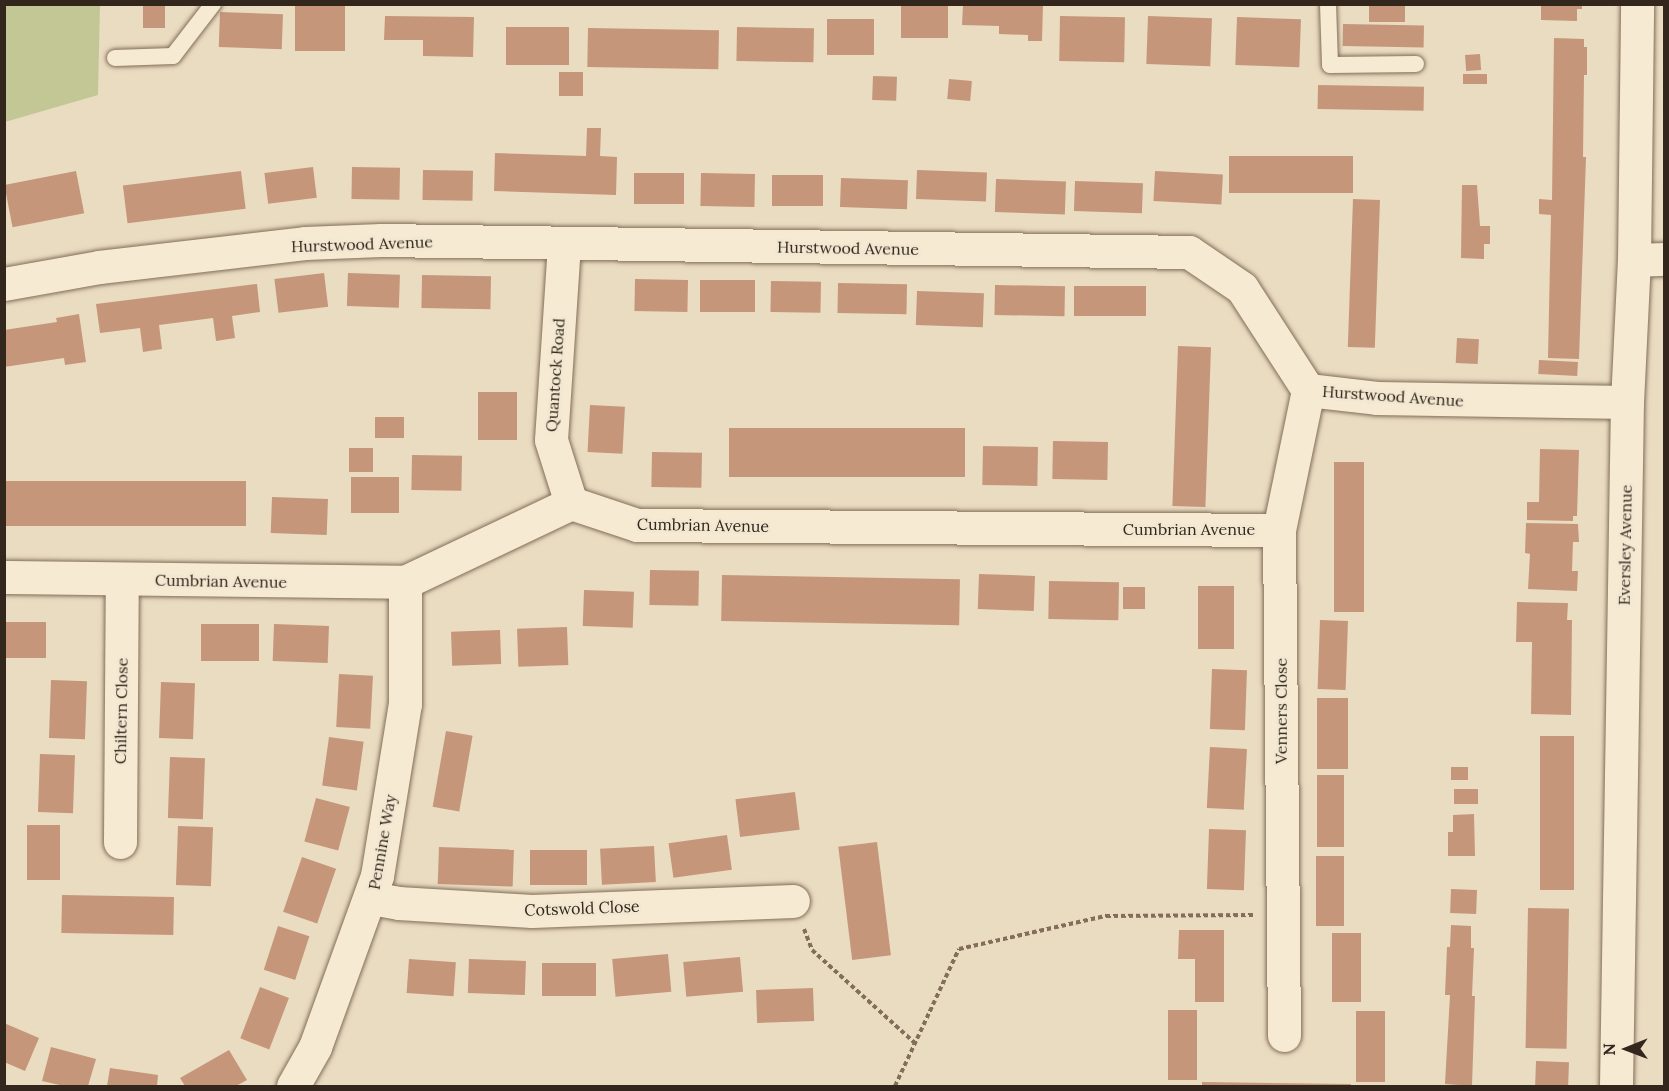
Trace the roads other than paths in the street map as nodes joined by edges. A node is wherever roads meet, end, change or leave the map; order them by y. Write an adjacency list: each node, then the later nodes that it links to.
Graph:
1 (213, 4): 4 (lane)
2 (1328, 4): 5 (lane)
3 (1637, 4): 7 (street, Eversley Avenue)
4 (115, 58)
5 (1416, 63)
6 (564, 244): 8 (street, Hurstwood Avenue); 9 (street, Hurstwood Avenue); 11 (street, Quantock Road)
7 (1649, 260): 10 (street, Eversley Avenue)
8 (4, 284)
9 (1308, 390): 10 (street, Hurstwood Avenue); 12 (street, Venners Close)
10 (1627, 402): 21 (street, Eversley Avenue)
11 (571, 503): 12 (street, Cumbrian Avenue); 15 (street, Cumbrian Avenue)
12 (1279, 530): 19 (street, Venners Close)
13 (4, 578): 14 (street, Cumbrian Avenue)
14 (122, 579): 15 (street, Cumbrian Avenue); 16 (street, Chiltern Close)
15 (405, 582): 17 (street, Pennine Way)
16 (120, 842)
17 (371, 898): 18 (street, Cotswold Close); 20 (street, Pennine Way)
18 (793, 901)
19 (1284, 1035)
20 (293, 1086)
21 (1616, 1086)

